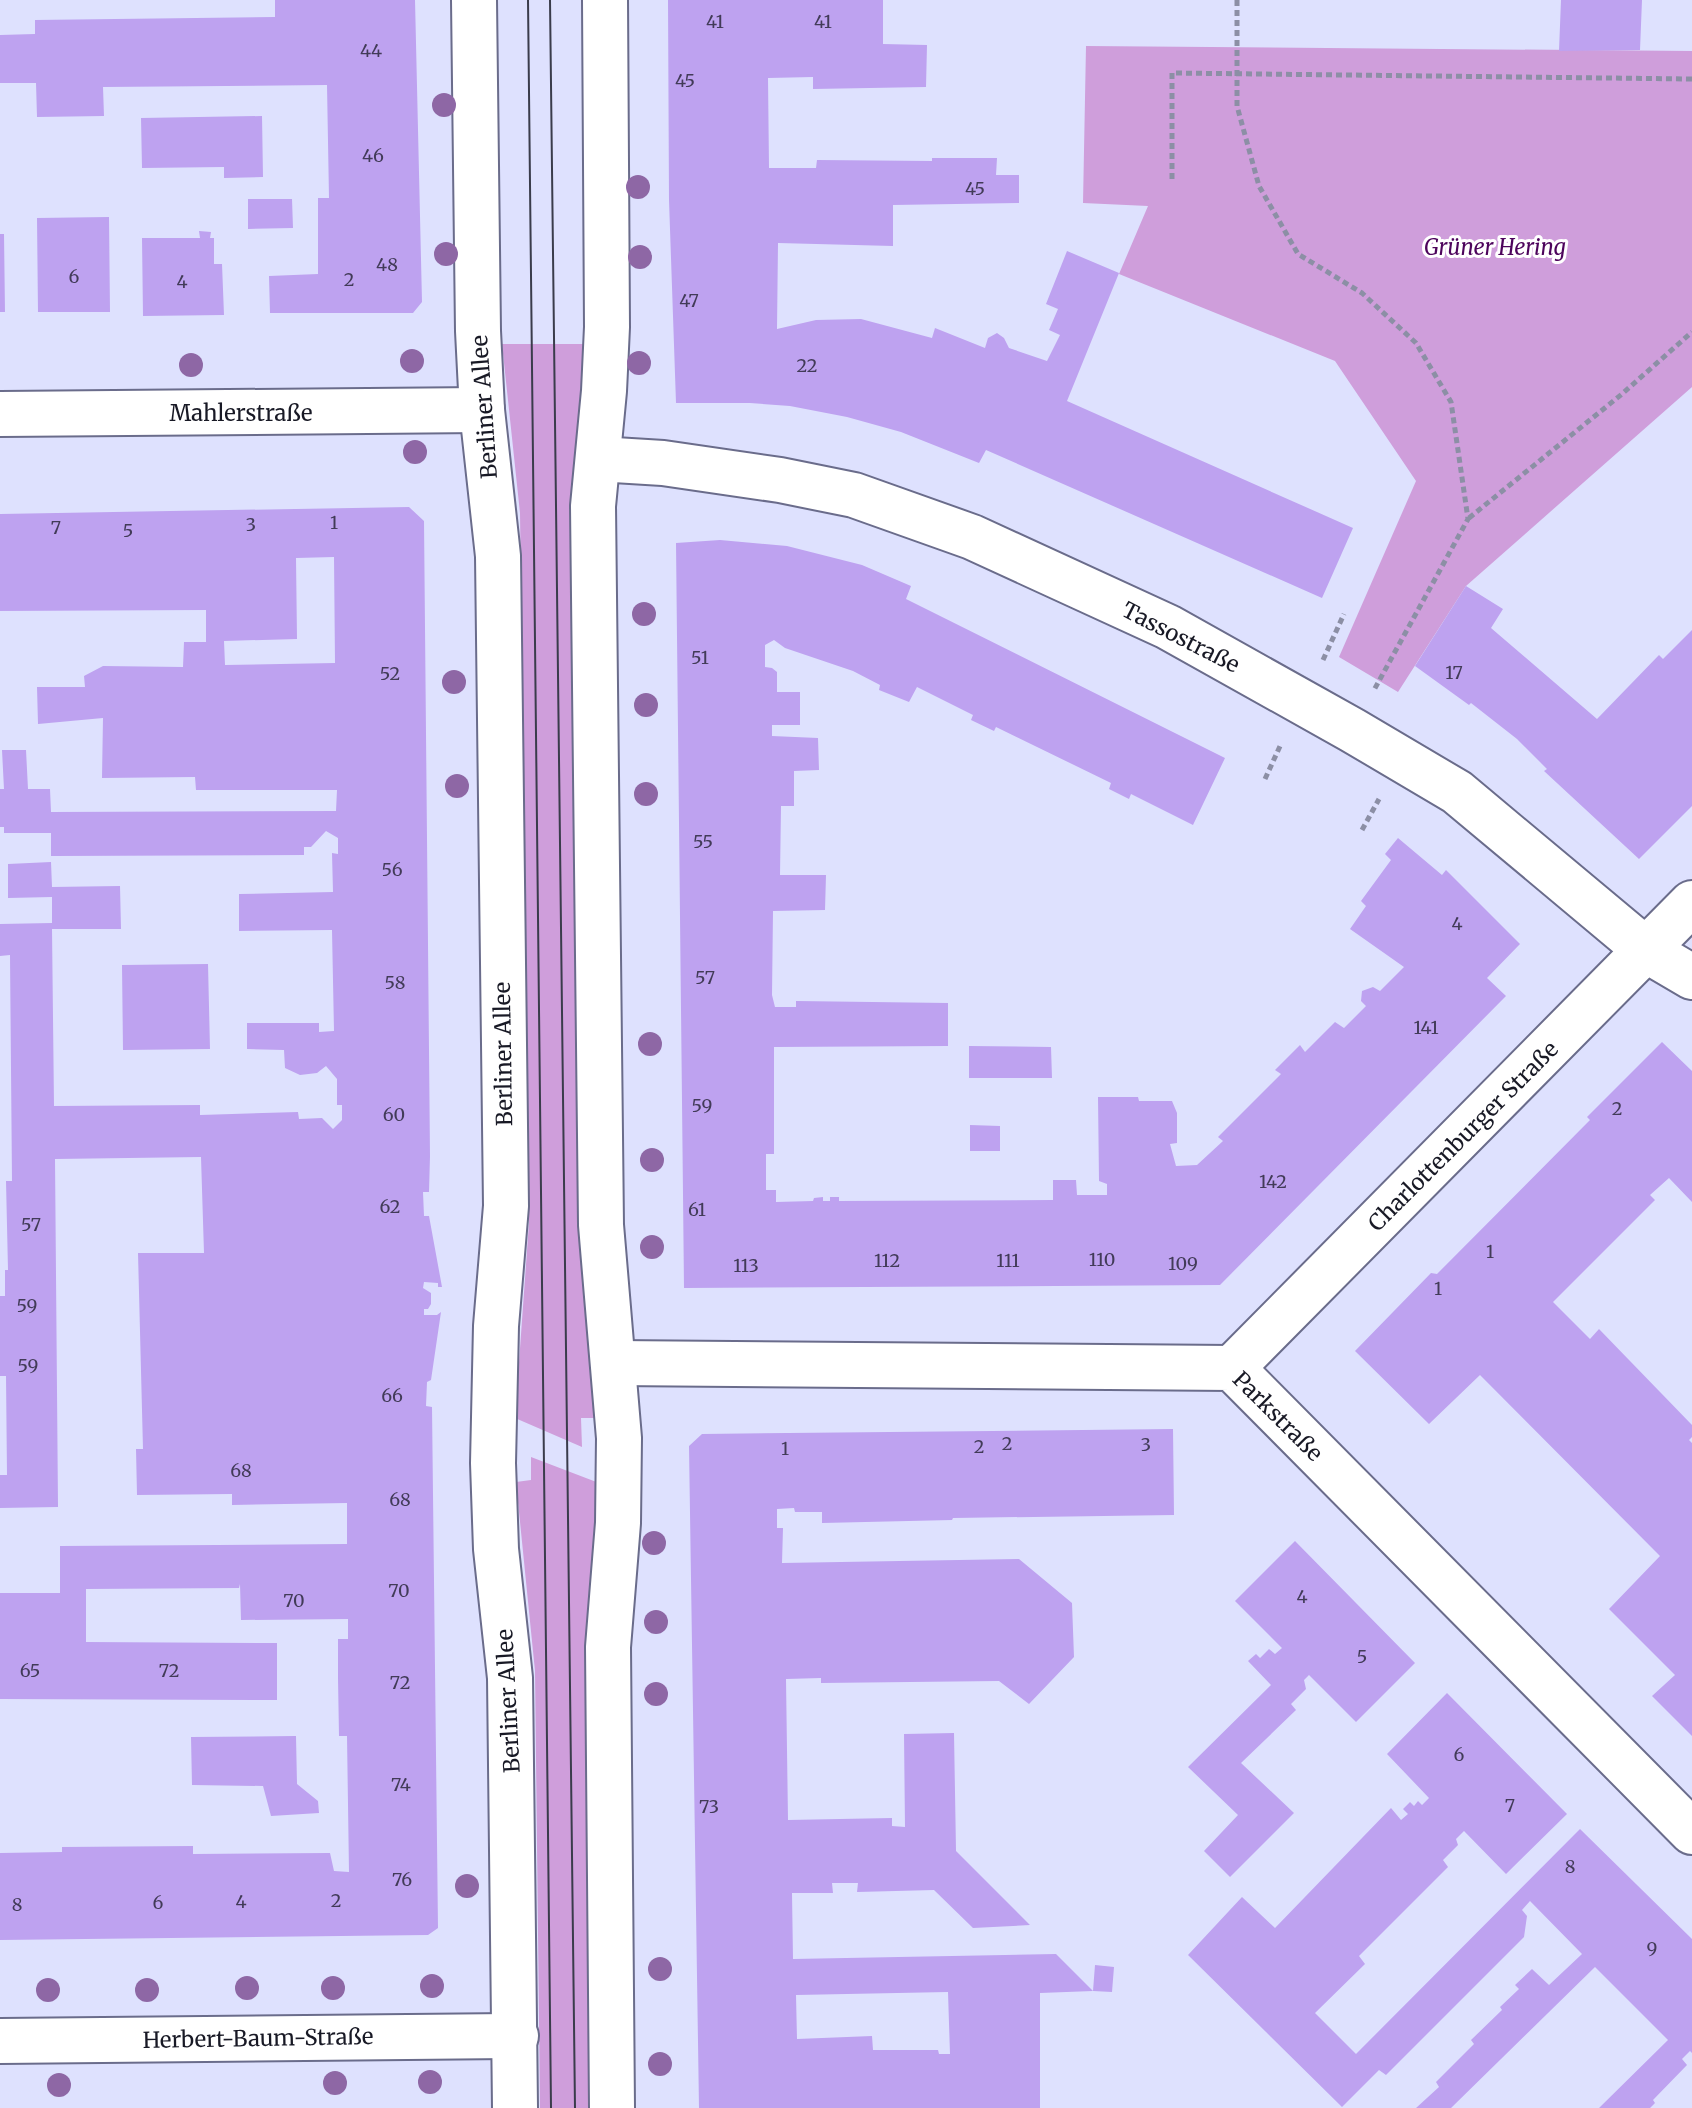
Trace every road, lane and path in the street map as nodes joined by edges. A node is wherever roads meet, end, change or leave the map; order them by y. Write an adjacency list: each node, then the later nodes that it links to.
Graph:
1 (474, 0): 8 (main road, Berliner Allee)
2 (605, 0): 10 (main road)
3 (1237, 0): 4 (path)
4 (1237, 73): 5 (path); 6 (path); 11 (path)
5 (1692, 79)
6 (1172, 179)
7 (1692, 332): 11 (path)
8 (482, 410): 9 (main road, Mahlerstraße); 25 (main road, Berliner Allee)
9 (0, 414)
10 (598, 459): 20 (main road, Tassostraße); 22 (main road)
11 (1468, 519): 14 (path)
12 (1344, 614): 13 (path)
13 (1323, 660)
14 (1373, 690)
15 (1286, 734): 16 (path)
16 (1265, 779)
17 (1382, 794): 18 (path)
18 (1362, 830)
19 (1692, 903): 20 (main road, Charlottenburger Straße)
20 (1646, 950): 21 (main road, Tassostraße); 23 (main road, Charlottenburger Straße)
21 (1692, 977)
22 (615, 1363): 23 (main road, Parkstraße); 28 (main road)
23 (1232, 1368): 24 (main road, Parkstraße)
24 (1692, 1832)
25 (516, 2036): 26 (main road, Herbert-Baum-Straße); 27 (main road, Berliner Allee)
26 (0, 2041)
27 (515, 2108)
28 (612, 2108)

